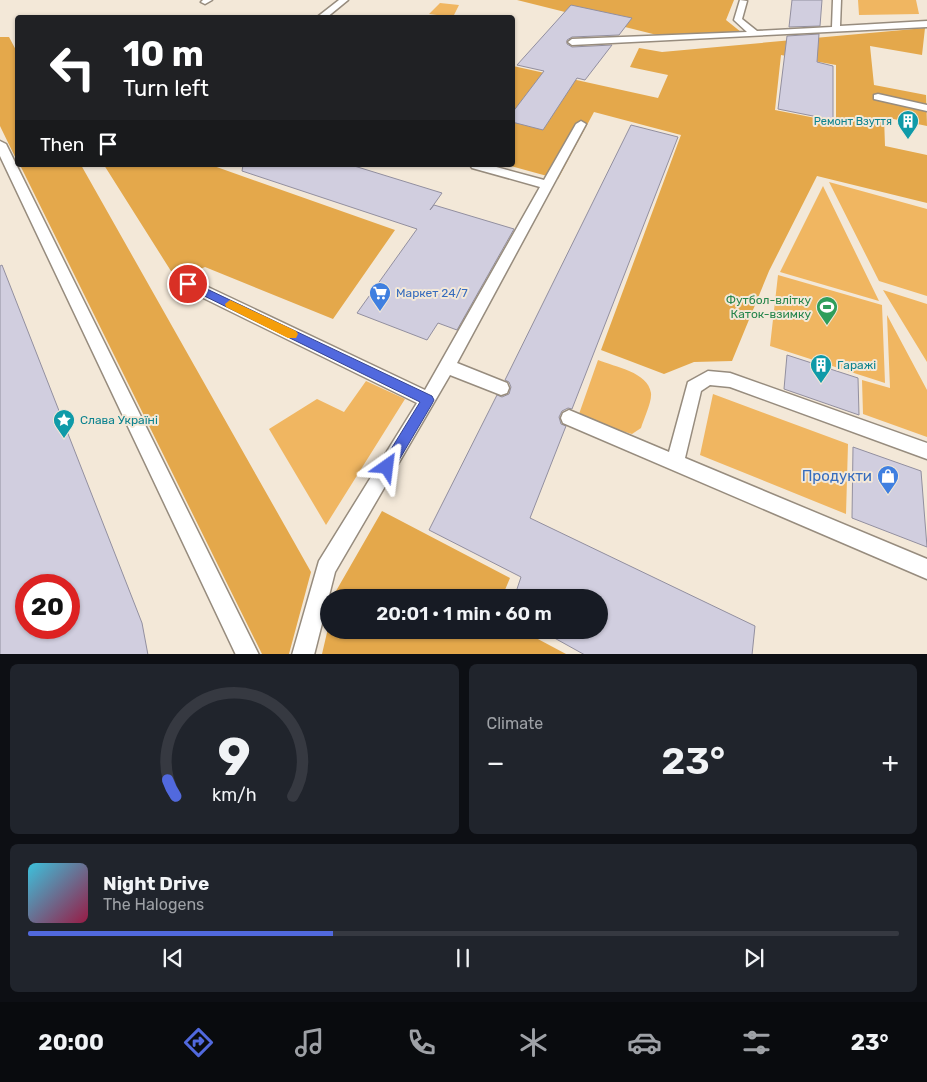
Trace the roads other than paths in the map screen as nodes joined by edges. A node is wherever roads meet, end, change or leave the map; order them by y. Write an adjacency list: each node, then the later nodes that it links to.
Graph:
1 (344, 0): 4 (lane)
2 (837, 0): 6 (lane)
3 (743, 1): 7 (lane)
4 (324, 15)
5 (927, 24): 6 (lane)
6 (836, 29): 7 (lane)
7 (755, 34): 8 (lane)
8 (572, 42)
9 (878, 98): 10 (lane)
10 (927, 108)
11 (581, 124): 14 (lane)
12 (0, 144): 23 (lane)
13 (483, 167): 14 (lane)
14 (547, 184): 16 (lane)
15 (188, 284): 18 (lane)
16 (447, 366): 17 (lane); 18 (lane)
17 (501, 388)
18 (428, 400): 24 (lane)
19 (569, 418): 21 (lane)
20 (927, 451): 21 (lane)
21 (675, 463): 22 (lane)
22 (927, 569)
23 (248, 654)
24 (303, 654)

